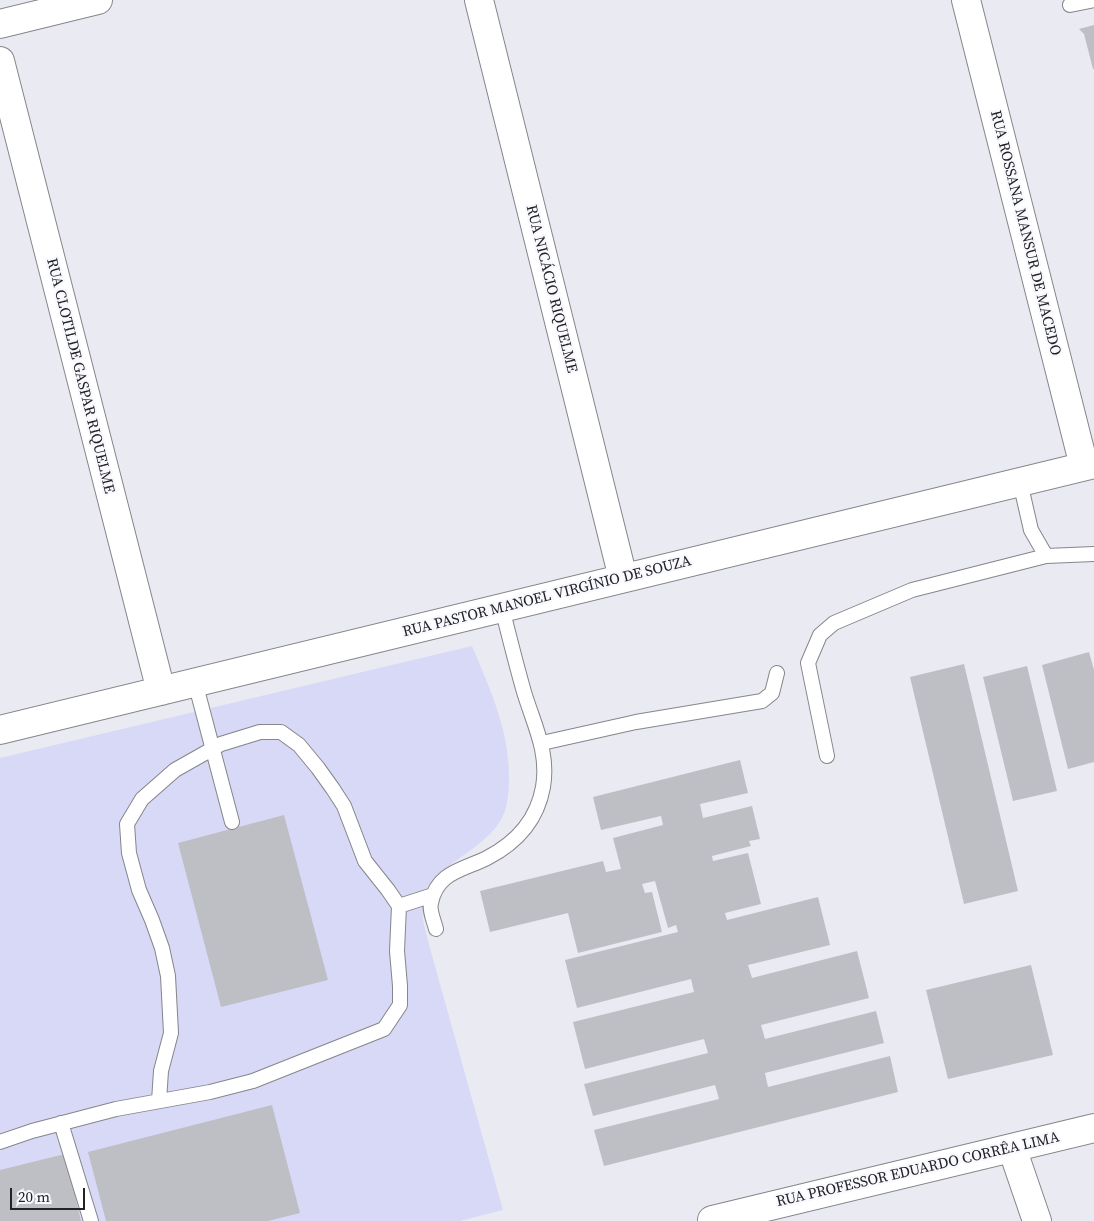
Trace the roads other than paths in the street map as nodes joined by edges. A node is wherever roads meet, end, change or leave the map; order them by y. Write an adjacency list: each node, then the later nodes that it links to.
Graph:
1 (98, 0): 6 (street)
2 (479, 0): 12 (street, RUA NICÁCIO RIQUELME)
3 (966, 0): 8 (street, RUA ROSSANA MANSUR DE MACEDO)
4 (1094, 0): 5 (lane)
5 (1070, 5)
6 (0, 24)
7 (0, 61): 16 (street, RUA CLOTILDE GASPAR RIQUELME)
8 (1089, 465): 9 (street, RUA PASTOR MANOEL VIRGÍNIO DE SOUZA)
9 (1020, 482): 11 (lane); 12 (street, RUA PASTOR MANOEL VIRGÍNIO DE SOUZA)
10 (1094, 554): 11 (lane)
11 (1046, 556): 20 (lane)
12 (623, 578): 13 (street, RUA PASTOR MANOEL VIRGÍNIO DE SOUZA)
13 (502, 608): 15 (street, RUA PASTOR MANOEL VIRGÍNIO DE SOUZA); 18 (lane)
14 (777, 673): 18 (lane)
15 (195, 682): 16 (street, RUA PASTOR MANOEL VIRGÍNIO DE SOUZA); 19 (lane)
16 (161, 691): 17 (street, RUA PASTOR MANOEL VIRGÍNIO DE SOUZA)
17 (0, 730)
18 (542, 743): 22 (lane)
19 (212, 749): 21 (lane); 23 (lane); 25 (lane)
20 (827, 756)
21 (232, 822)
22 (433, 896): 23 (lane); 24 (lane)
23 (399, 906): 25 (lane)
24 (436, 929)
25 (158, 1101): 26 (lane)
26 (61, 1123): 28 (lane); 31 (lane)
27 (1094, 1128): 29 (street, RUA PROFESSOR EDUARDO CORRÊA LIMA)
28 (0, 1142)
29 (1012, 1148): 30 (street, RUA PROFESSOR EDUARDO CORRÊA LIMA); 32 (street)
30 (712, 1220)
31 (91, 1221)
32 (1037, 1221)

